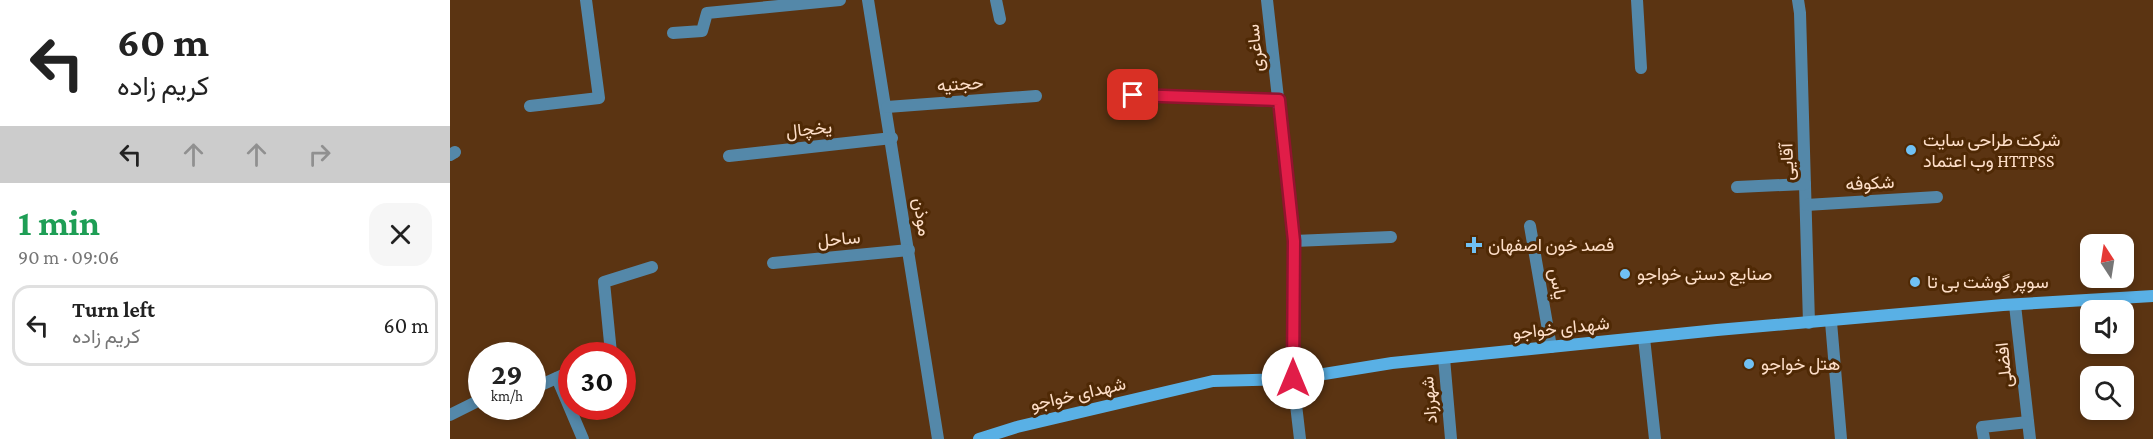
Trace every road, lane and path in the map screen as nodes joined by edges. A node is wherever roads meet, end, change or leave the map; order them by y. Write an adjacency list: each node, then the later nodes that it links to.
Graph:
1 (586, 0): 14 (street)
2 (840, 0): 9 (street)
3 (868, 0): 15 (street, موذن)
4 (996, 0): 8 (street)
5 (1268, 0): 13 (street, ساغری)
6 (1637, 0): 10 (street)
7 (1798, 0): 18 (street, آقایی)
8 (1000, 19)
9 (673, 33)
10 (1641, 68)
11 (1133, 95): 13 (street)
12 (1036, 96): 15 (street, حجتیه)
13 (1279, 100): 24 (street, ساغری)
14 (530, 106)
15 (887, 107): 16 (street, موذن)
16 (892, 138): 17 (street, یخچال); 25 (street, موذن)
17 (729, 156)
18 (1805, 184): 19 (street); 21 (street, آقایی)
19 (1737, 187)
20 (1937, 197): 21 (street, شکوفه)
21 (1806, 205): 31 (street, آقایی)
22 (1530, 226): 34 (street, یاس)
23 (1391, 237): 24 (street)
24 (1294, 241): 37 (street, ساغری)
25 (909, 250): 26 (street, ساحل); 43 (street, موذن)
26 (773, 263)
27 (652, 267): 33 (street)
28 (2153, 296): 29 (main road, شهدای خواجو)
29 (2015, 305): 30 (main road, شهدای خواجو); 41 (street, افضلی)
30 (1830, 322): 31 (main road, شهدای خواجو); 48 (street)
31 (1809, 323): 32 (main road, شهدای خواجو)
32 (1644, 338): 34 (main road, شهدای خواجو); 47 (street)
33 (610, 342)
34 (1551, 347): 35 (main road, شهدای خواجو)
35 (1444, 358): 37 (main road, شهدای خواجو); 46 (street, شهرزاد)
36 (557, 378): 38 (street); 42 (street)
37 (1293, 378): 44 (main road, شهدای خواجو); 45 (street, ساغری)
38 (546, 383)
39 (468, 406): 40 (street)
40 (450, 415)
41 (2028, 422): 49 (street); 50 (street, افضلی)
42 (583, 439)
43 (938, 439)
44 (979, 439)
45 (1300, 439)
46 (1451, 439)
47 (1655, 439)
48 (1841, 439)
49 (1984, 439)
50 (2030, 439)

